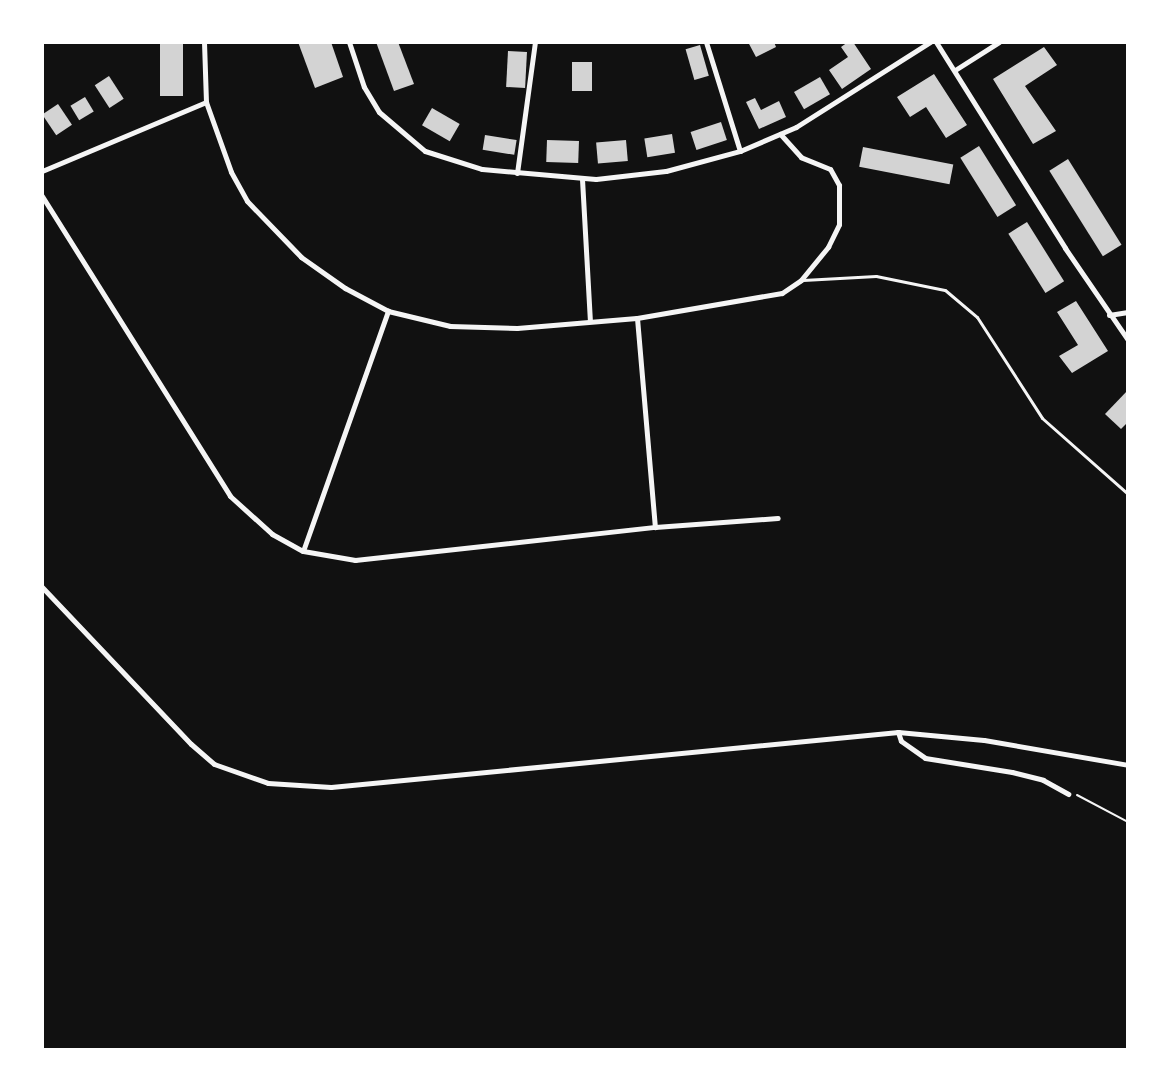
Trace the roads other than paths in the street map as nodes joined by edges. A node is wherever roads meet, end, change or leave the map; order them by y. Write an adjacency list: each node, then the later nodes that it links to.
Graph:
1 (204, 42): 9 (street)
2 (349, 42): 13 (street)
3 (535, 42): 13 (street)
4 (706, 42): 11 (street)
5 (930, 42): 10 (street)
6 (936, 42): 8 (street)
7 (999, 42): 8 (street)
8 (955, 70): 19 (street)
9 (206, 102): 12 (street); 17 (street)
10 (780, 134): 11 (street); 16 (street)
11 (740, 151): 14 (street)
12 (42, 171)
13 (517, 173): 14 (street)
14 (582, 178): 21 (street)
15 (42, 196): 26 (street)
16 (801, 280): 20 (street); 23 (lane)
17 (388, 311): 21 (street); 26 (street)
18 (1128, 312): 19 (street)
19 (1109, 315): 22 (street)
20 (637, 318): 21 (street); 25 (street)
21 (590, 321)
22 (1128, 340)
23 (1128, 494)
24 (778, 518): 25 (street)
25 (655, 527): 26 (street)
26 (303, 551)
27 (42, 587): 28 (street)
28 (898, 732): 29 (street); 30 (street)
29 (1128, 765)
30 (1068, 794)

